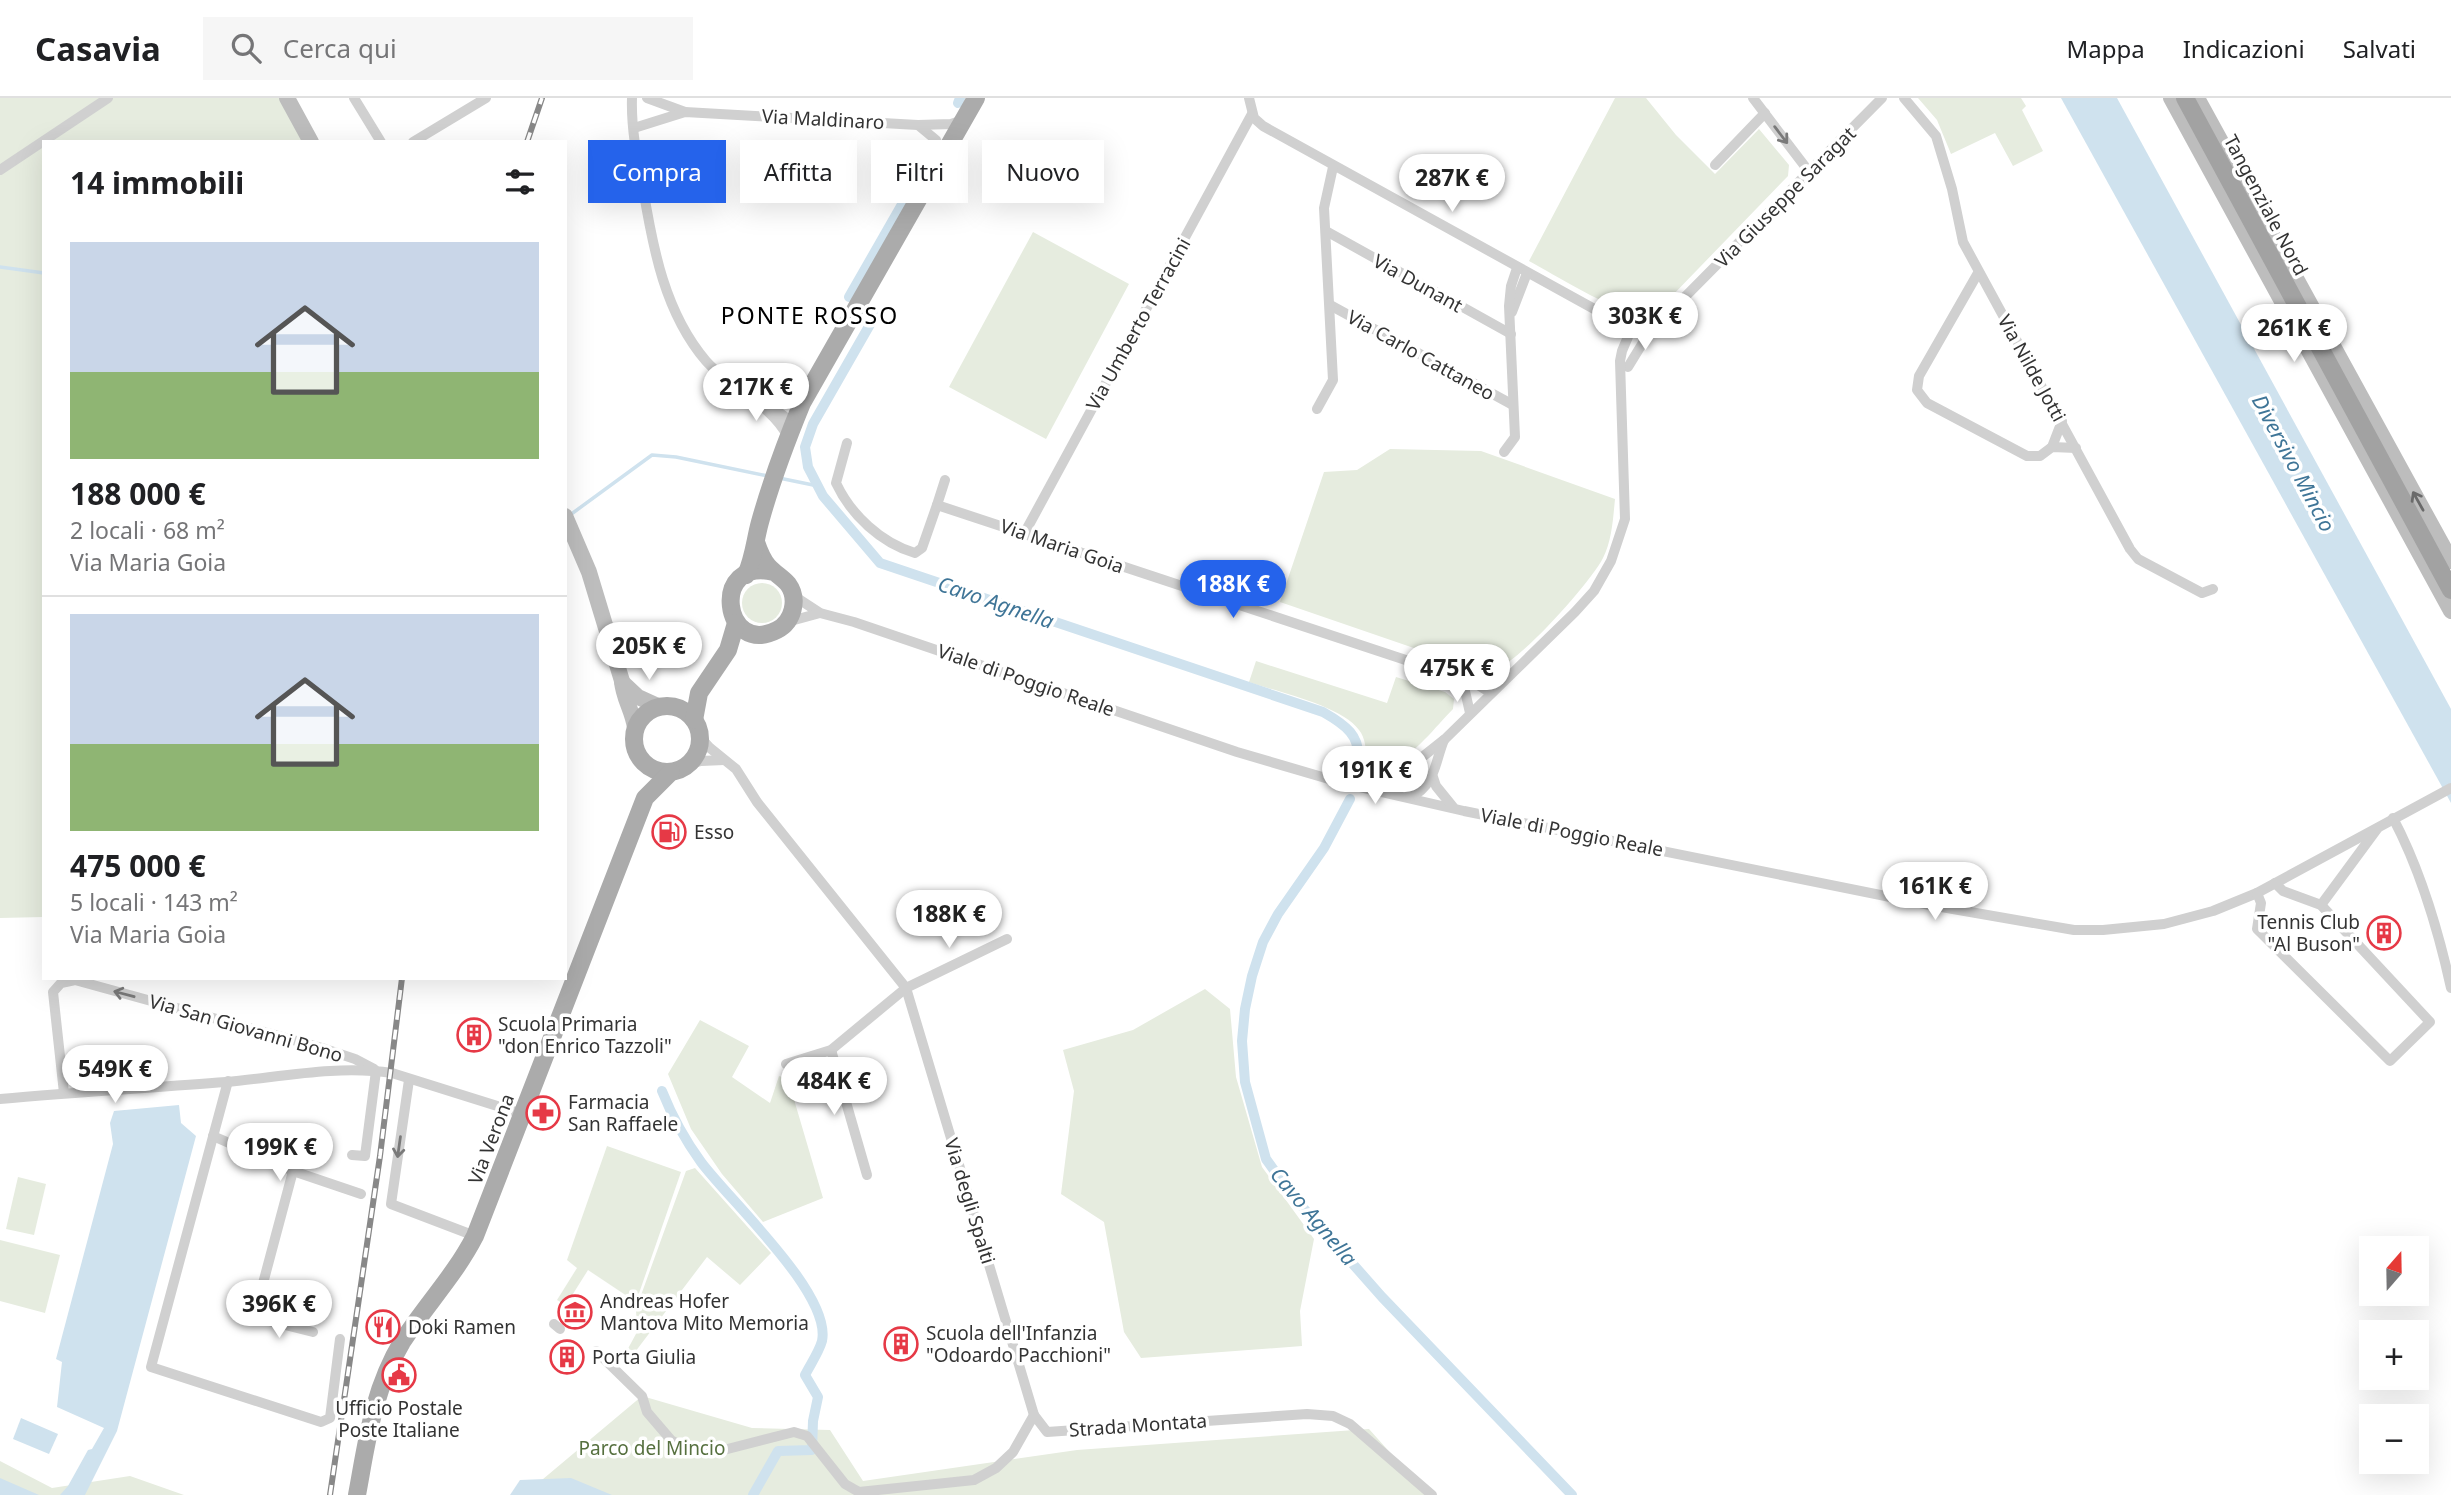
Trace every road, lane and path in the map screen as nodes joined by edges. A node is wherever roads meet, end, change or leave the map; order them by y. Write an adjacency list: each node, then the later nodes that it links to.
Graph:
1 (108, 98): 21 (street)
2 (287, 98): 22 (main road)
3 (354, 98): 23 (street)
4 (486, 98): 24 (street)
5 (632, 98): 20 (street)
6 (647, 98): 15 (street, Via Maldinaro)
7 (976, 98): 18 (main road)
8 (1249, 98): 17 (street)
9 (1753, 98): 16 (street)
10 (1882, 98): 31 (street, Via Giuseppe Saragat)
11 (1904, 98): 35 (street, Via Nilde Jotti)
12 (2171, 98): 63 (main road)
13 (2185, 98): 61 (highway, Tangenziale Nord)
14 (2197, 98): 57 (main road, one-way to 14)
15 (685, 112): 19 (street, Via Maldinaro); 20 (street, Via Maldinaro)
16 (1765, 113): 28 (street); 31 (street, one-way to 31)
17 (1252, 114): 29 (street); 55 (street, Via Umberto Terracini)
18 (963, 120): 19 (street, Via Maldinaro); 26 (main road)
19 (918, 125): 25 (street)
20 (634, 128): 43 (street)
21 (45, 140)
22 (310, 140)
23 (380, 140)
24 (417, 140)
25 (936, 140)
26 (951, 140)
27 (42, 142): 30 (street)
28 (1715, 165)
29 (1334, 167): 33 (street); 34 (street)
30 (0, 170)
31 (1810, 173): 37 (street, Via Giuseppe Saragat)
32 (915, 203): 41 (main road)
33 (1325, 231): 36 (street); 39 (street, Via Dunant)
34 (1522, 270): 38 (street); 39 (street)
35 (1978, 273): 46 (street, Via Nilde Jotti); 49 (street)
36 (1330, 305): 44 (street, Via Carlo Cattaneo); 45 (street)
37 (1656, 323): 38 (street, Via Giuseppe Saragat); 40 (street, Via Giuseppe Saragat)
38 (1630, 332): 40 (street, Via Giuseppe Saragat); 42 (street, Via Giuseppe Saragat)
39 (1511, 334): 44 (street)
40 (1628, 367): 42 (street, Via Giuseppe Saragat)
41 (816, 377): 43 (street); 47 (main road)
42 (1621, 380): 72 (street, Via Giuseppe Saragat)
43 (750, 394): 47 (street)
44 (1513, 405): 51 (street)
45 (1317, 408)
46 (2062, 421): 49 (street); 50 (street, Via Nilde Jotti)
47 (790, 432): 56 (main road)
48 (847, 443): 53 (street)
49 (2052, 447): 50 (street)
50 (2076, 448): 60 (street, Via Nilde Jotti)
51 (1504, 452)
52 (945, 480): 53 (street)
53 (937, 505): 55 (street, Via Maria Goia)
54 (569, 524): 70 (main road)
55 (1024, 534): 69 (street, Via Maria Goia)
56 (756, 542): 58 (main road); 59 (main road)
57 (2451, 561)
58 (774, 572): 59 (main road); 62 (main road)
59 (746, 575): 66 (main road)
60 (2213, 589)
61 (2451, 590)
62 (792, 594): 64 (street, Viale di Poggio Reale); 65 (main road)
63 (2451, 611)
64 (820, 613): 65 (street); 85 (street, Viale di Poggio Reale)
65 (787, 622): 67 (main road)
66 (736, 623): 67 (main road); 68 (main road)
67 (753, 634): 68 (main road)
68 (728, 650): 71 (main road)
69 (1451, 675): 72 (street, Via Maria Goia); 74 (street)
70 (622, 681): 73 (main road); 76 (main road)
71 (699, 693): 73 (main road); 75 (main road)
72 (1491, 693): 74 (street, Via Giuseppe Saragat)
73 (668, 707): 75 (main road); 76 (main road)
74 (1470, 713): 78 (street, Via Giuseppe Saragat)
75 (694, 720): 77 (main road)
76 (635, 728): 79 (main road)
77 (701, 738): 80 (street, Via degli Spalti); 81 (main road)
78 (1445, 738): 82 (street, Via Giuseppe Saragat); 84 (street, Via Giuseppe Saragat)
79 (640, 760): 83 (main road); 87 (main road, Via Verona)
80 (724, 760): 81 (street); 96 (street, Via degli Spalti)
81 (690, 764): 83 (main road)
82 (1411, 766): 85 (street, Via Giuseppe Saragat); 88 (street)
83 (671, 772): 87 (main road, Via Verona)
84 (1433, 777): 88 (street); 89 (street)
85 (1346, 784): 88 (street, Viale di Poggio Reale)
86 (2451, 788): 90 (street, Viale di Poggio Reale)
87 (645, 798): 105 (main road, Via Verona)
88 (1410, 798): 89 (street, Viale di Poggio Reale)
89 (1455, 809): 93 (street, Viale di Poggio Reale)
90 (2393, 818): 91 (street, Viale di Poggio Reale); 97 (street)
91 (2381, 824): 92 (street, Viale di Poggio Reale); 94 (street, Viale di Poggio Reale)
92 (2275, 883): 93 (street, Viale di Poggio Reale); 94 (street)
93 (2257, 892): 94 (street)
94 (2321, 905)
95 (1007, 939): 96 (street)
96 (906, 988): 98 (street); 117 (street, Via degli Spalti)
97 (2451, 988)
98 (831, 1050): 99 (street); 109 (street)
99 (786, 1064)
100 (376, 1070): 101 (street, Via San Giovanni Bono); 102 (street, Via San Giovanni Bono); 103 (street, Via San Giovanni Bono, one-way to 103); 107 (street)
101 (409, 1080): 105 (street, Via San Giovanni Bono); 111 (street, one-way to 111)
102 (228, 1082): 103 (street, Via San Giovanni Bono); 106 (street)
103 (64, 1093): 104 (street, Via San Giovanni Bono)
104 (0, 1099)
105 (523, 1114): 111 (main road, Via Verona)
106 (213, 1136): 108 (street); 115 (street)
107 (352, 1155)
108 (293, 1171): 110 (street); 113 (street)
109 (867, 1175)
110 (361, 1194)
111 (475, 1236): 118 (main road, Via Verona)
112 (300, 1306): 113 (street)
113 (295, 1327): 114 (street)
114 (313, 1332)
115 (341, 1339)
116 (596, 1351): 117 (street)
117 (1034, 1415): 119 (street, Strada Montata)
118 (358, 1488)
119 (1433, 1495)

